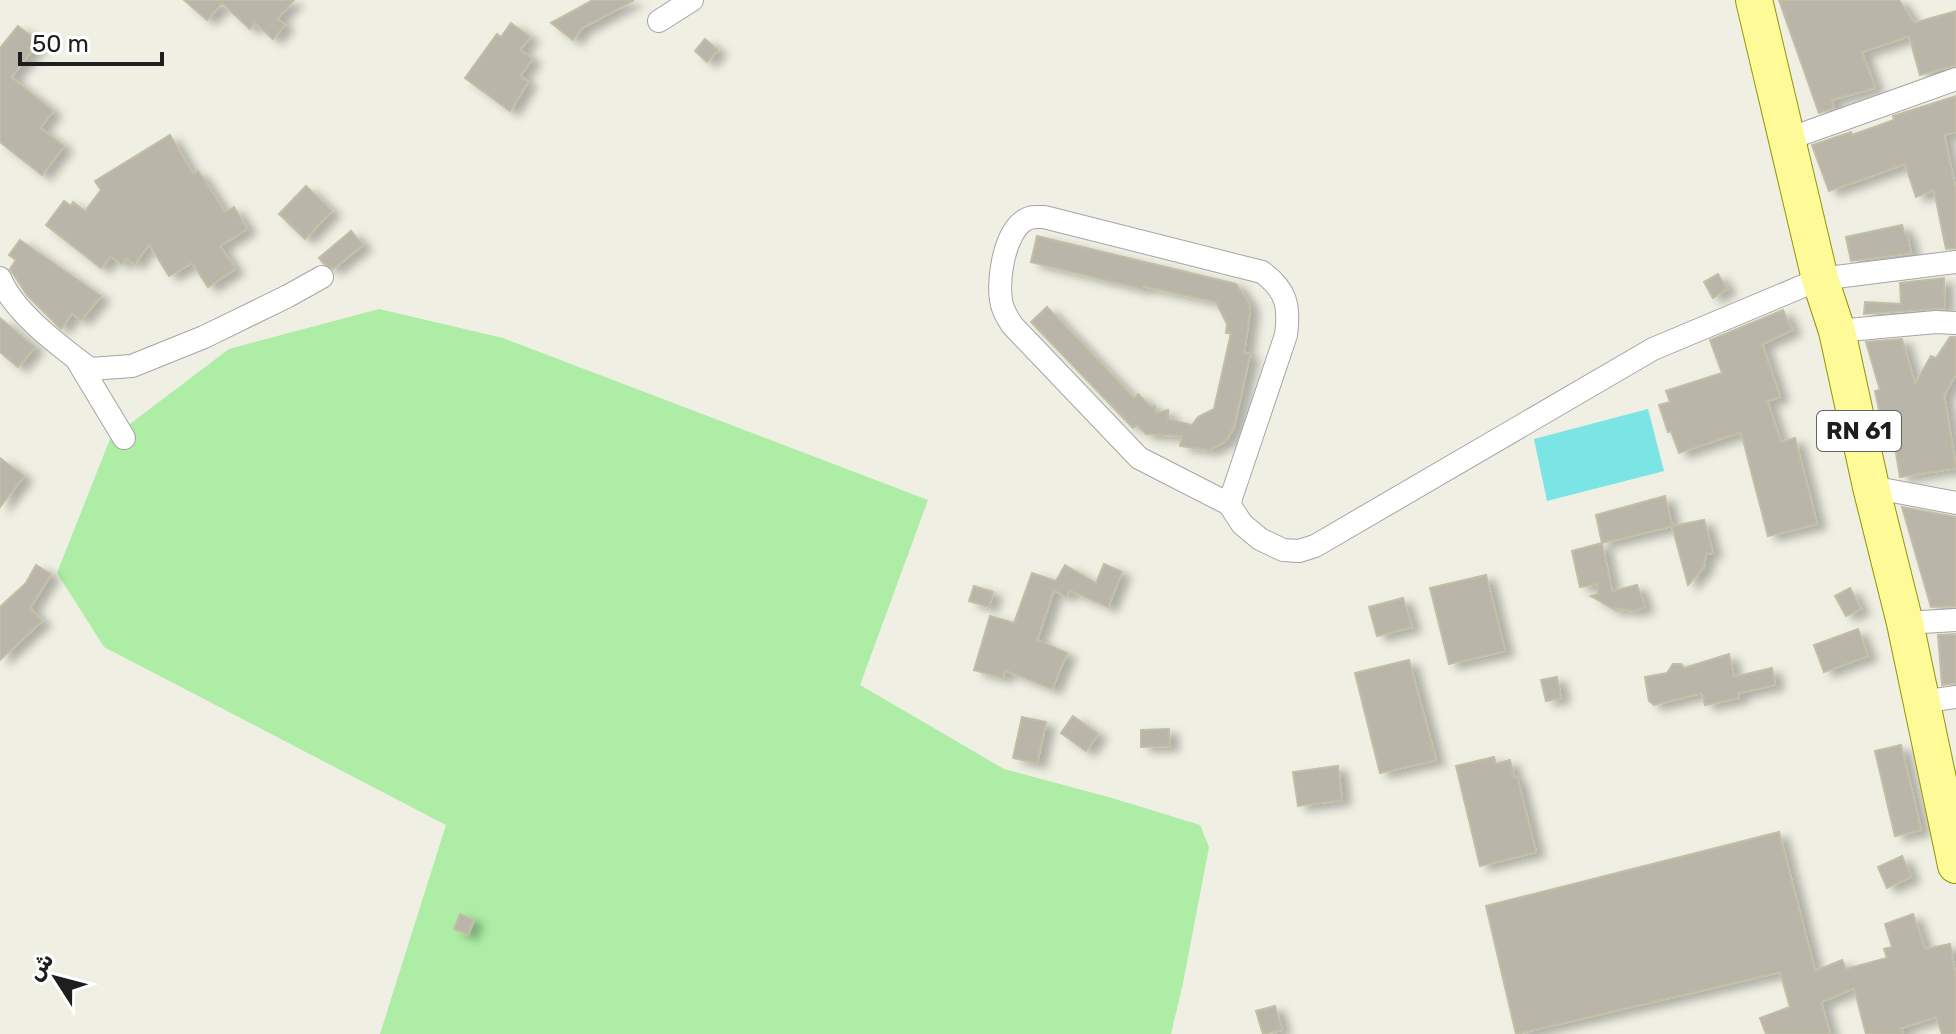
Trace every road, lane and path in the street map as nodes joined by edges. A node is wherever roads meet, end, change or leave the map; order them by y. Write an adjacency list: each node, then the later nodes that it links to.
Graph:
1 (692, 0): 3 (street)
2 (1754, 0): 5 (main road, RN 61)
3 (659, 21)
4 (1956, 79): 5 (street)
5 (1788, 139): 9 (main road, RN 61)
6 (1956, 262): 9 (street)
7 (322, 277): 12 (street)
8 (0, 278): 12 (street)
9 (1820, 279): 11 (main road, RN 61); 16 (street)
10 (1956, 323): 11 (street)
11 (1837, 331): 14 (main road, RN 61)
12 (77, 359): 13 (street)
13 (124, 438)
14 (1871, 487): 15 (street); 18 (main road, RN 61)
15 (1956, 503)
16 (1229, 504): 16 (street)
17 (1956, 620): 18 (street)
18 (1905, 623): 19 (main road, RN 61)
19 (1939, 699): 20 (main road, RN 61)
20 (1954, 845)

